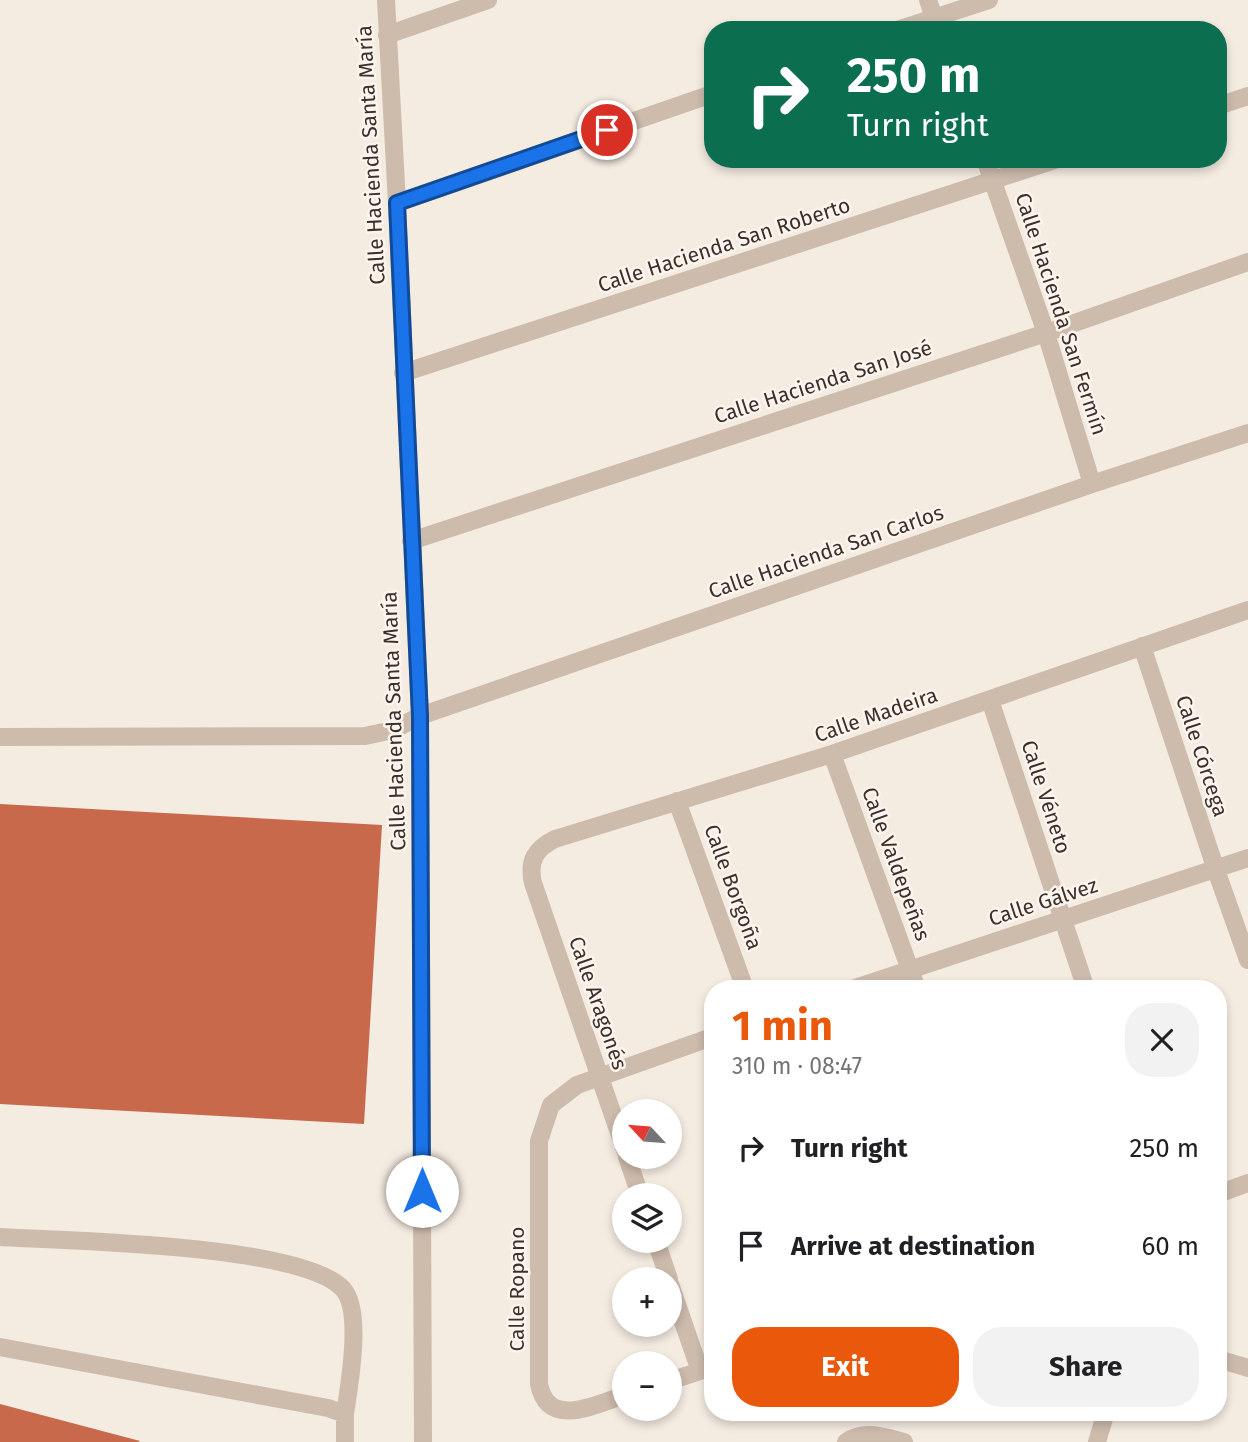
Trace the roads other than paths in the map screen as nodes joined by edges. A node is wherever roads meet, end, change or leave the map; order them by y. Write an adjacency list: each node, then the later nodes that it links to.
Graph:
1 (386, 0): 5 (street, Calle Hacienda Santa María)
2 (488, 0): 5 (street)
3 (989, 0): 4 (street)
4 (933, 16)
5 (387, 35): 12 (street, Calle Hacienda Santa María)
6 (1248, 96): 8 (street)
7 (704, 97): 12 (street)
8 (1227, 103)
9 (988, 168): 11 (street, Calle Hacienda San Fermín)
10 (1031, 168): 11 (street, Calle Hacienda San Roberto)
11 (993, 181): 14 (street, Calle Hacienda San Fermín); 15 (street, Calle Hacienda San Roberto)
12 (397, 203): 15 (street, Calle Hacienda Santa María)
13 (1248, 262): 14 (street, Calle Hacienda San José)
14 (1046, 333): 17 (street, Calle Hacienda San Fermín); 18 (street, Calle Hacienda San José)
15 (403, 373): 18 (street, Calle Hacienda Santa María)
16 (1248, 433): 17 (street, Calle Hacienda San Carlos)
17 (1092, 484): 22 (street, Calle Hacienda San Carlos)
18 (411, 541): 22 (street, Calle Hacienda Santa María)
19 (1248, 610): 20 (street, Calle Madeira)
20 (1142, 646): 21 (street, Calle Madeira); 28 (street, Calle Córcega)
21 (990, 700): 24 (street, Calle Madeira); 29 (street, Calle Véneto)
22 (420, 716): 23 (street, Calle Hacienda San Carlos); 53 (street, Calle Hacienda Santa María)
23 (0, 737)
24 (832, 754): 25 (street, Calle Madeira); 31 (street, Calle Valdepeñas)
25 (677, 801): 27 (street, Calle Madeira); 32 (street, Calle Borgoña)
26 (1248, 858): 28 (street, Calle Gálvez)
27 (530, 870): 37 (street, Calle Aragonés)
28 (1216, 870): 29 (street, Calle Gálvez); 30 (street, Calle Córcega)
29 (1062, 921): 31 (street, Calle Gálvez); 35 (street, Calle Véneto)
30 (1248, 960)
31 (909, 968): 33 (street, Calle Gálvez); 34 (street, Calle Valdepeñas)
32 (742, 980)
33 (876, 980)
34 (914, 980)
35 (1083, 980)
36 (704, 1041): 37 (street)
37 (599, 1075): 38 (street, Calle Aragonés); 49 (street, Calle Ropano)
38 (612, 1112)
39 (1248, 1183): 40 (street)
40 (1227, 1191)
41 (0, 1237): 50 (street)
42 (682, 1313): 45 (street)
43 (0, 1347): 50 (street)
44 (1227, 1362): 46 (street)
45 (704, 1364)
46 (1248, 1368)
47 (704, 1370): 48 (street)
48 (682, 1377)
49 (612, 1399)
50 (345, 1414): 52 (street)
51 (1103, 1421): 56 (street)
52 (345, 1442)
53 (423, 1442)
54 (846, 1442): 55 (street)
55 (904, 1442)
56 (1097, 1442)

